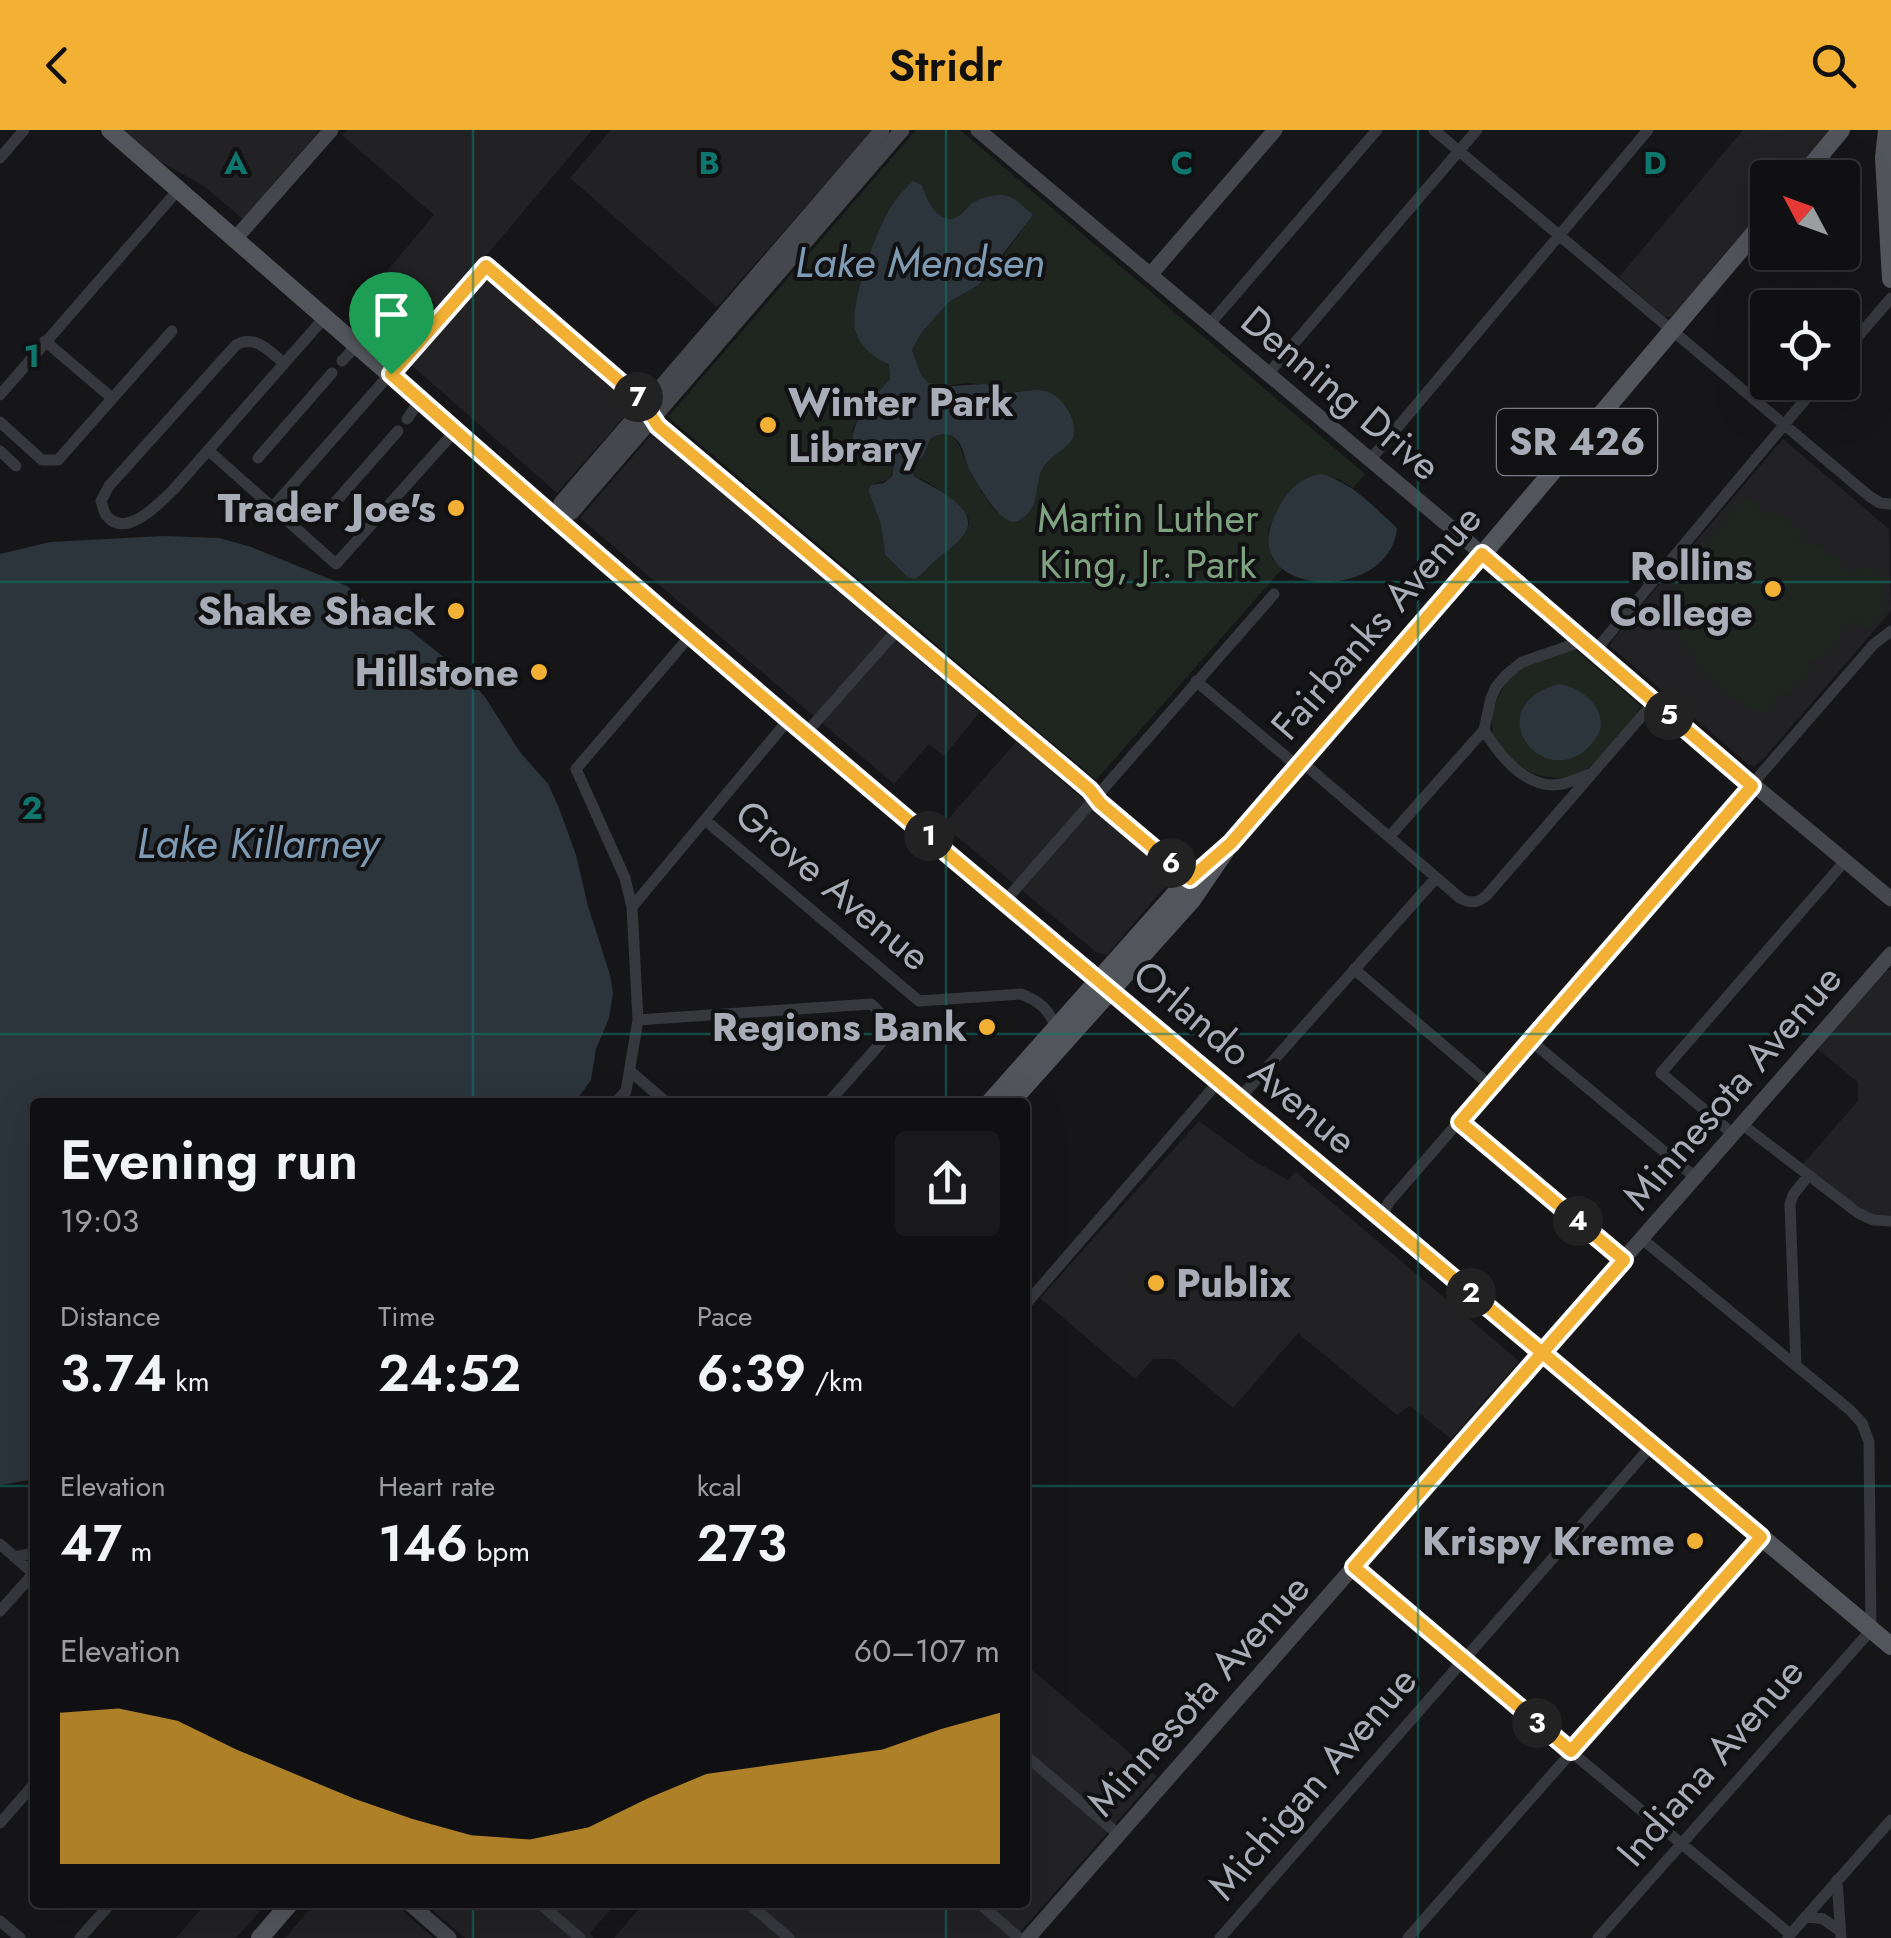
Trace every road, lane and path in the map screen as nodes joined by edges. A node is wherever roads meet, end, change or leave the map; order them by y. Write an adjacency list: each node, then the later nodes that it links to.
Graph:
1 (24, 130): 15 (street)
2 (110, 130): 17 (main road, Orlando Avenue)
3 (882, 130): 18 (street)
4 (902, 130): 18 (street)
5 (978, 130): 22 (street, Denning Drive)
6 (1275, 130): 22 (street)
7 (1377, 130): 26 (street)
8 (1434, 130): 14 (street)
9 (1477, 130): 14 (street)
10 (1648, 130): 19 (street)
11 (1841, 130): 16 (main road)
12 (328, 131): 20 (street)
13 (1883, 137): 23 (main road)
14 (1459, 151): 19 (street); 36 (street)
15 (0, 158)
16 (1816, 160)
17 (178, 190): 20 (main road, Orlando Avenue); 30 (street)
18 (809, 226): 41 (street)
19 (1559, 236): 27 (street); 50 (street)
20 (236, 239): 25 (main road, Orlando Avenue)
21 (1750, 239): 27 (main road, Fairbanks Avenue / SR 426)
22 (1150, 274): 26 (street, Denning Drive)
23 (1891, 279)
24 (1891, 298): 29 (street)
25 (325, 317): 31 (main road, Orlando Avenue); 33 (street)
26 (1209, 325): 36 (street, Denning Drive)
27 (1672, 330): 44 (street); 56 (main road, Fairbanks Avenue / SR 426)
28 (172, 331): 38 (street)
29 (1860, 334)
30 (45, 341): 37 (street); 38 (street)
31 (357, 344): 32 (street); 35 (main road, Orlando Avenue)
32 (342, 362)
33 (284, 363): 47 (street); 47 (street)
34 (332, 373): 49 (street)
35 (391, 374): 39 (main road, Orlando Avenue); 41 (street); 53 (street)
36 (1268, 374): 50 (street, Denning Drive)
37 (0, 395)
38 (112, 398): 43 (street)
39 (420, 400): 42 (street); 46 (main road, Orlando Avenue)
40 (1805, 400): 44 (street)
41 (649, 412): 55 (street); 58 (street)
42 (407, 419)
43 (0, 422)
44 (1785, 424): 52 (street); 61 (street)
45 (398, 431): 54 (street)
46 (455, 431): 53 (street); 55 (main road, Orlando Avenue)
47 (208, 450): 53 (street)
48 (0, 451): 51 (street)
49 (258, 458)
50 (1370, 460): 56 (street, Denning Drive)
51 (16, 466)
52 (1891, 504)
53 (272, 508)
54 (323, 516)
55 (556, 520): 60 (main road, Orlando Avenue)
56 (1482, 554): 61 (street, Denning Drive); 67 (main road, Fairbanks Avenue / SR 426)
57 (1274, 594): 62 (street)
58 (899, 628): 66 (street); 71 (street)
59 (1891, 631): 70 (street)
60 (690, 636): 64 (main road, Orlando Avenue); 81 (street)
61 (1589, 646): 63 (street, Denning Drive); 65 (street)
62 (1196, 681): 67 (street); 71 (street)
63 (1654, 702): 68 (street); 70 (street, Denning Drive)
64 (789, 718): 66 (main road, Orlando Avenue); 73 (street)
65 (1484, 730): 69 (street); 74 (street)
66 (806, 734): 80 (main road, Orlando Avenue)
67 (1300, 764): 74 (street); 75 (main road, Fairbanks Avenue / SR 426)
68 (1591, 774): 69 (street); 72 (street)
69 (1550, 785): 72 (street)
70 (1752, 786): 76 (street, Denning Drive); 87 (street)
71 (1095, 797): 78 (street); 80 (street)
72 (1564, 805): 77 (street)
73 (705, 820): 81 (street); 86 (street, Grove Avenue)
74 (1389, 837): 77 (street)
75 (1231, 843): 78 (main road, Fairbanks Avenue / SR 426); 84 (main road, Fairbanks Avenue / SR 426)
76 (1845, 861): 79 (street, Denning Drive); 98 (street)
77 (1436, 878): 83 (street)
78 (1190, 879): 84 (main road, Fairbanks Avenue / SR 426)
79 (1891, 899)
80 (1005, 900): 84 (main road, Orlando Avenue)
81 (632, 907): 85 (street)
82 (1891, 954): 98 (street, Minnesota Avenue)
83 (1354, 969): 90 (street); 96 (street)
84 (1105, 984): 86 (main road, Fairbanks Avenue / SR 426); 89 (main road, Orlando Avenue); 95 (main road, Fairbanks Avenue / SR 426)
85 (638, 1020): 88 (street); 93 (street)
86 (1056, 1028): 94 (main road, Fairbanks Avenue / SR 426)
87 (1531, 1040): 90 (street); 100 (street)
88 (630, 1071): 91 (street); 92 (street)
89 (1219, 1081): 96 (main road, Orlando Avenue); 105 (street)
90 (1491, 1086): 97 (street)
91 (620, 1098)
92 (661, 1098)
93 (833, 1098)
94 (994, 1098)
95 (1014, 1098)
96 (1240, 1098): 101 (main road, Orlando Avenue)
97 (1460, 1122): 101 (street); 104 (street)
98 (1739, 1130): 99 (street); 100 (street, Minnesota Avenue)
99 (1808, 1176): 102 (street); 107 (street)
100 (1696, 1178): 103 (street, Minnesota Avenue)
101 (1382, 1218): 106 (main road, Orlando Avenue)
102 (1891, 1221)
103 (1642, 1239): 104 (street, Minnesota Avenue); 107 (street)
104 (1624, 1260): 106 (street, Minnesota Avenue)
105 (1030, 1298)
106 (1542, 1353): 108 (main road, Orlando Avenue); 113 (street, Minnesota Avenue)
107 (1796, 1366): 117 (street)
108 (1652, 1446): 109 (main road, Orlando Avenue); 119 (street, Michigan Avenue)
109 (1761, 1537): 117 (main road, Orlando Avenue); 120 (street)
110 (0, 1544): 112 (street)
111 (30, 1554): 112 (street)
112 (14, 1557): 114 (street)
113 (1354, 1567): 119 (street); 125 (street, Minnesota Avenue)
114 (30, 1571)
115 (30, 1578): 116 (street)
116 (0, 1611)
117 (1871, 1630): 118 (main road, Orlando Avenue); 126 (street, Indiana Avenue)
118 (1891, 1646)
119 (1462, 1661): 120 (street); 146 (street, Michigan Avenue)
120 (1571, 1751): 126 (street); 147 (street)
121 (1030, 1759): 125 (street)
122 (30, 1789): 124 (street)
123 (1891, 1820): 127 (street)
124 (0, 1823)
125 (1118, 1834): 145 (street, Minnesota Avenue)
126 (1682, 1843): 137 (street); 148 (street, Indiana Avenue)
127 (1837, 1880): 134 (street); 136 (street)
128 (107, 1908): 139 (street)
129 (286, 1908): 140 (main road)
130 (415, 1908): 141 (street)
131 (545, 1908): 142 (street)
132 (754, 1908): 143 (street)
133 (985, 1908): 144 (street)
134 (1806, 1916): 136 (street); 137 (street)
135 (0, 1921): 138 (street)
136 (1840, 1935)
137 (1788, 1936)
138 (20, 1938)
139 (80, 1938)
140 (260, 1938)
141 (449, 1938)
142 (580, 1938)
143 (789, 1938)
144 (1019, 1938)
145 (1028, 1938)
146 (1220, 1938)
147 (1408, 1938)
148 (1598, 1938)

